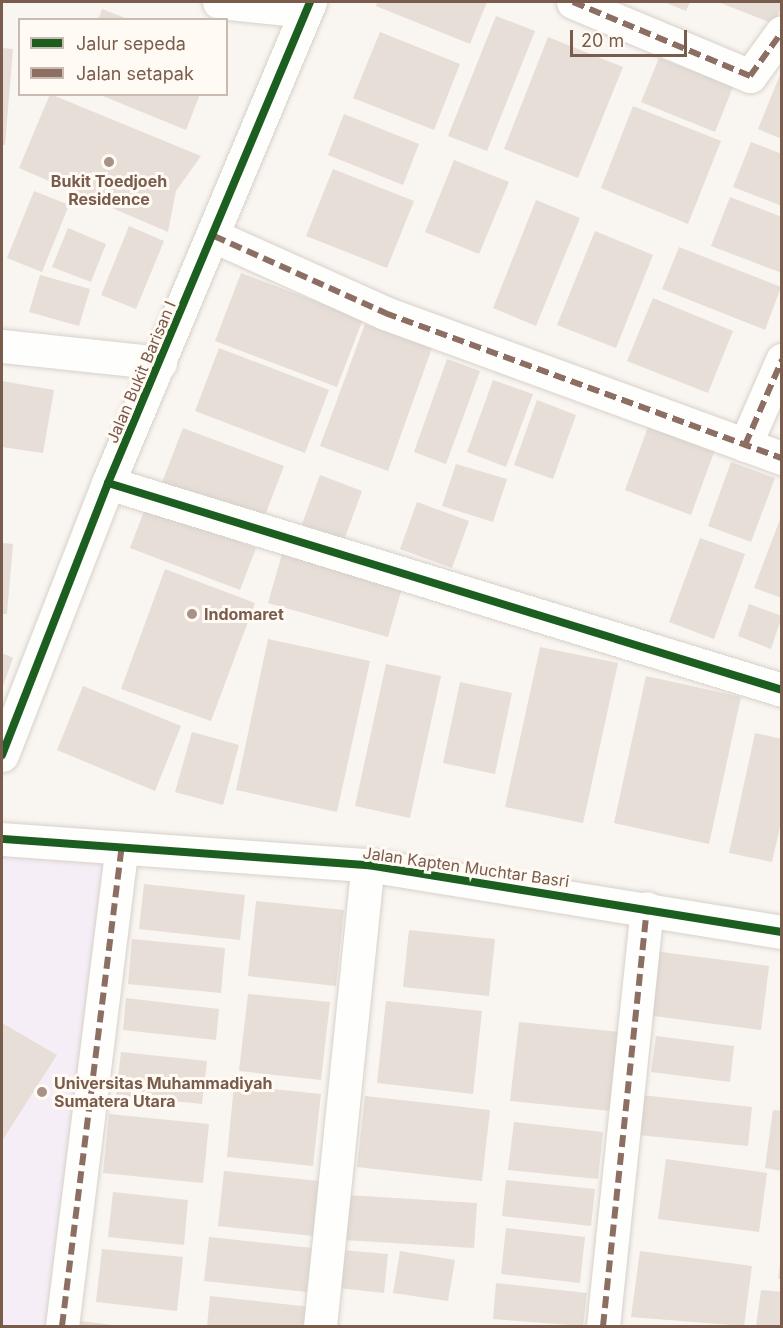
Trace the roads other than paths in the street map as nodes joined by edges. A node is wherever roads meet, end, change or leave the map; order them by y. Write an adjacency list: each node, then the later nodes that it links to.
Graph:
1 (219, 2): 3 (street)
2 (573, 2): 4 (street)
3 (308, 7): 5 (street, Jalan Bukit Barisan I)
4 (782, 32)
5 (214, 236): 8 (street, Jalan Bukit Barisan I); 9 (street)
6 (2, 346): 8 (street)
7 (782, 360): 9 (street)
8 (160, 363): 11 (street, Jalan Bukit Barisan I)
9 (745, 445): 10 (street)
10 (782, 458)
11 (108, 483): 12 (street); 13 (street, Jalan Bukit Barisan I)
12 (782, 690)
13 (2, 756)
14 (2, 839): 15 (street, Jalan Kapten Muchtar Basri)
15 (121, 851): 16 (street, Jalan Kapten Muchtar Basri); 19 (street)
16 (368, 865): 17 (street, Jalan Kapten Muchtar Basri); 20 (street)
17 (647, 908): 18 (street, Jalan Kapten Muchtar Basri); 21 (street)
18 (782, 932)
19 (62, 1326)
20 (320, 1326)
21 (603, 1326)

